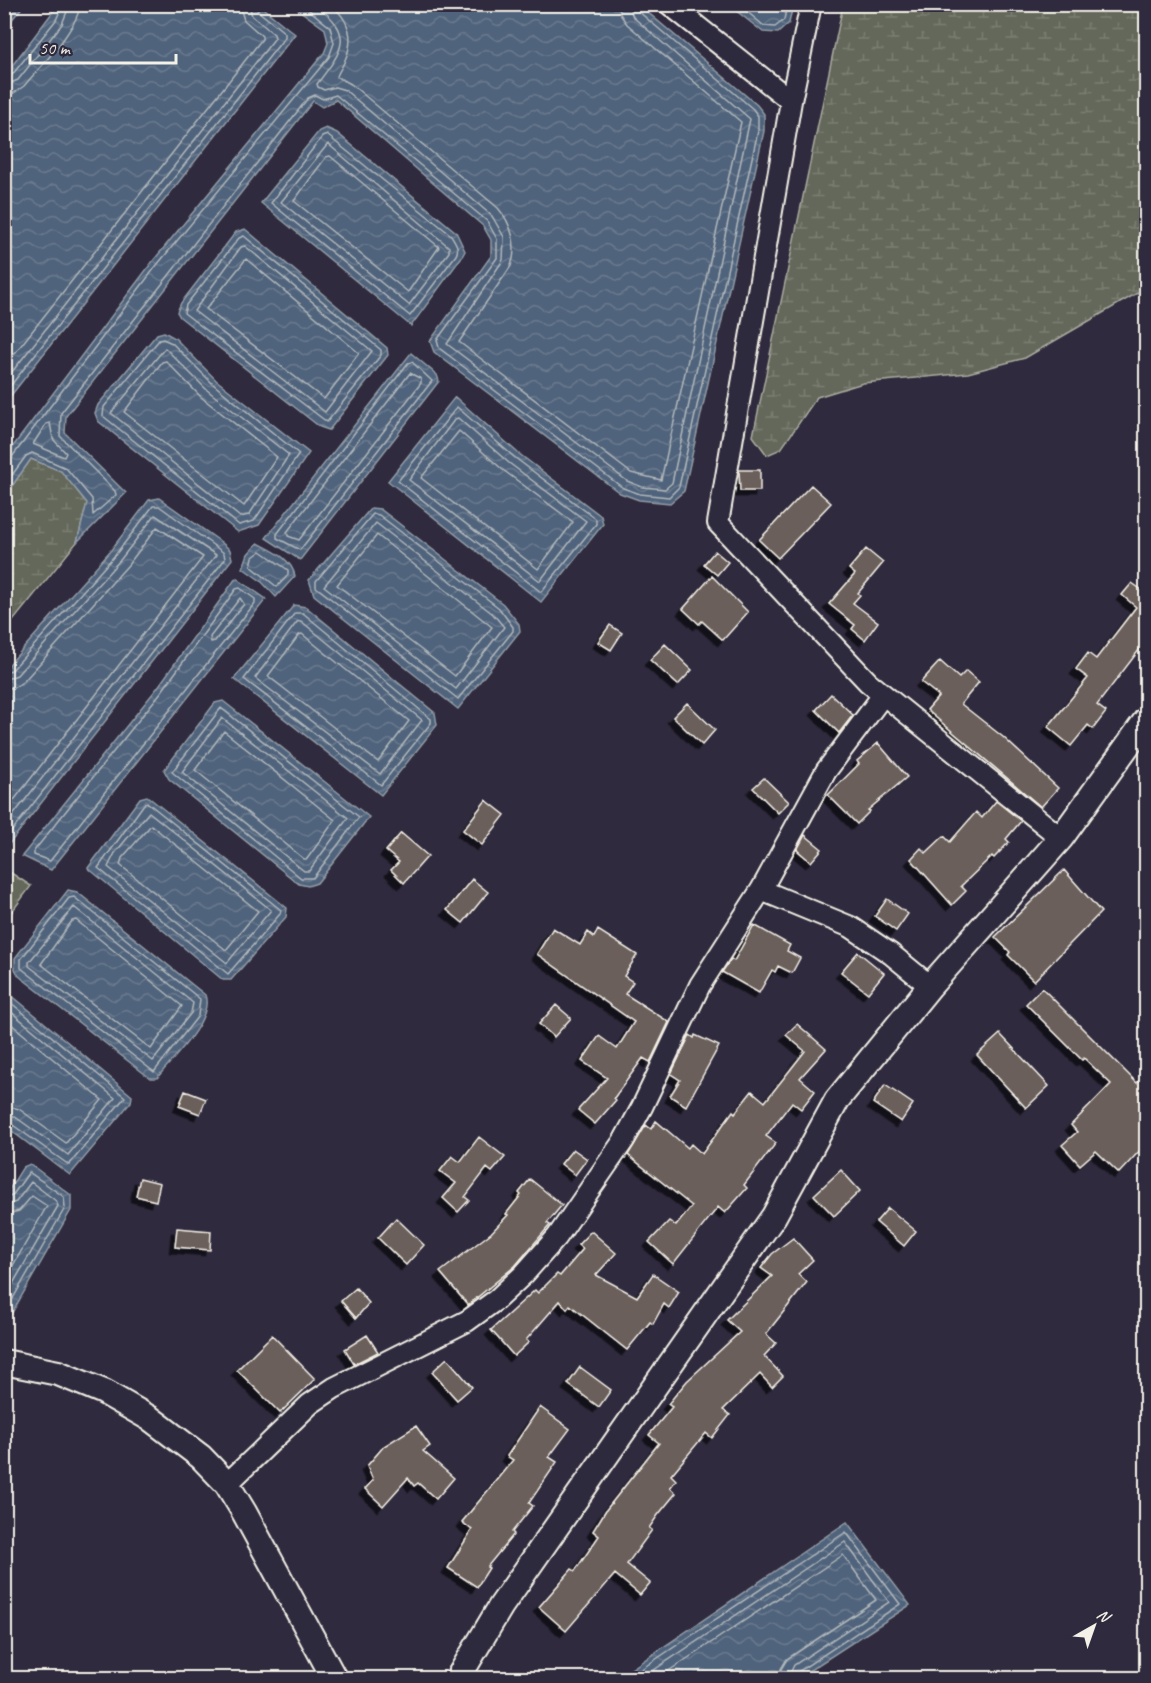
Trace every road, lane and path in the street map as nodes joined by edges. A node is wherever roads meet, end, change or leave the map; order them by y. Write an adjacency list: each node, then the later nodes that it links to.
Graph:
1 (669, 4): 3 (street)
2 (811, 4): 3 (street)
3 (791, 101): 4 (street)
4 (883, 695): 6 (street); 7 (street)
5 (1146, 720): 6 (street)
6 (1061, 838): 8 (street)
7 (761, 890): 8 (street); 10 (street)
8 (930, 987): 12 (street)
9 (4, 1362): 10 (street)
10 (227, 1484): 11 (street)
11 (334, 1678)
12 (458, 1678)

